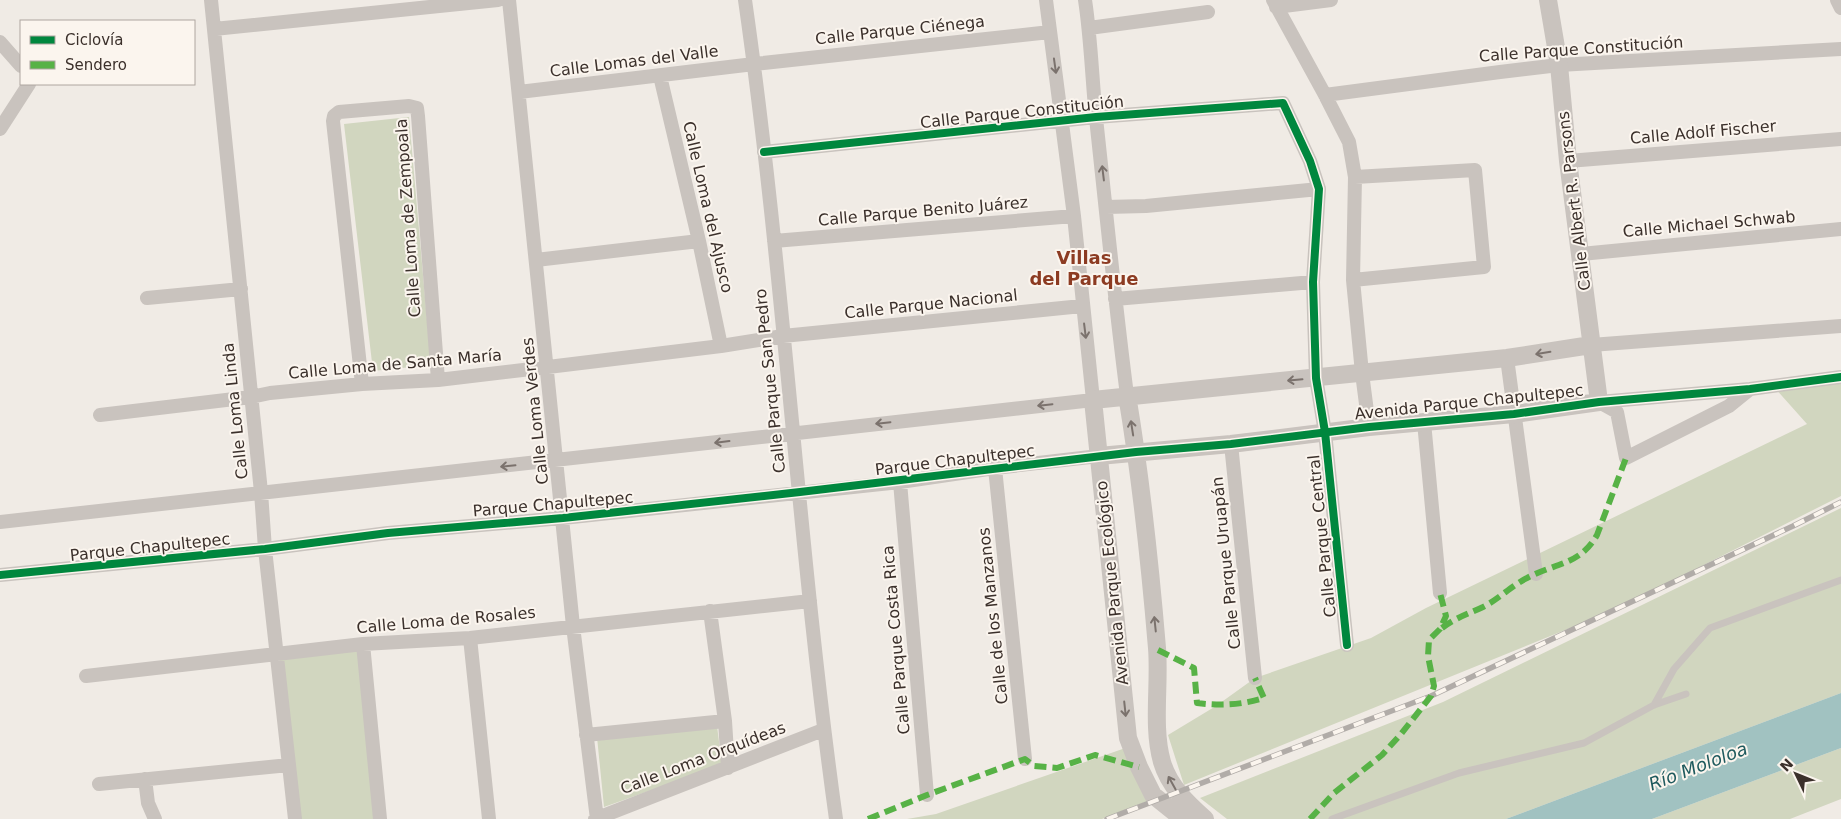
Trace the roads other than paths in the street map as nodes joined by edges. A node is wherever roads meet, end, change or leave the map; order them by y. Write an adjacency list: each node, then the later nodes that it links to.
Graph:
1 (211, 0): 14 (street, Calle Loma Linda)
2 (498, 0): 14 (street)
3 (509, 0): 23 (street, Calle Loma Verdes)
4 (745, 0): 18 (street, Calle Parque San Pedro)
5 (1046, 0): 15 (street, Avenida Parque Ecológico)
6 (1085, 0): 13 (street)
7 (1331, 0): 10 (street)
8 (1548, 0): 20 (street, Calle Albert R. Parsons)
9 (1837, 0): 11 (street)
10 (1275, 3): 24 (street)
11 (1841, 8)
12 (1208, 12): 13 (street)
13 (1089, 28): 26 (street)
14 (214, 29): 43 (street, Calle Loma Linda)
15 (1050, 32): 18 (street, Calle Parque Ciénega); 27 (street, Avenida Parque Ecológico, one-way to 27)
16 (0, 42): 19 (street)
17 (1841, 49): 20 (street, Calle Parque Constitución)
18 (754, 64): 21 (street, Calle Lomas del Valle); 30 (street, Calle Parque San Pedro)
19 (20, 65)
20 (1559, 66): 24 (street, Calle Parque Constitución); 31 (street, Calle Albert R. Parsons)
21 (660, 76): 23 (street, Calle Lomas del Valle); 37 (street, Calle Loma del Ajusco)
22 (28, 85): 28 (street)
23 (519, 92): 40 (street, Calle Loma Verdes)
24 (1325, 95): 32 (street)
25 (1283, 103): 26 (street, Calle Parque Constitución); 33 (street, Calle Parque Central)
26 (1096, 116): 27 (street, Calle Parque Constitución); 34 (street, one-way to 26)
27 (1063, 121): 30 (street, Calle Parque Constitución); 35 (street, Avenida Parque Ecológico)
28 (0, 130)
29 (1841, 139): 31 (street, Calle Adolf Fischer)
30 (764, 152): 38 (street, Calle Parque San Pedro)
31 (1568, 161): 39 (street, Calle Albert R. Parsons)
32 (1354, 177): 41 (street); 41 (street)
33 (1319, 189): 34 (street); 42 (street, Calle Parque Central)
34 (1106, 207): 45 (street)
35 (1074, 216): 38 (street, Calle Parque Benito Juárez); 46 (street, Avenida Parque Ecológico)
36 (1841, 229): 39 (street, Calle Michael Schwab)
37 (699, 241): 40 (street); 50 (street, Calle Loma del Ajusco)
38 (774, 241): 48 (street, Calle Parque San Pedro)
39 (1581, 254): 49 (street, Calle Albert R. Parsons)
40 (536, 260): 52 (street, Calle Loma Verdes)
41 (1353, 280): 53 (street)
42 (1313, 282): 45 (street); 55 (street, Calle Parque Central)
43 (241, 290): 44 (street); 60 (street, Calle Loma Linda)
44 (147, 298)
45 (1115, 300): 59 (street)
46 (1082, 306): 48 (street, Calle Parque Nacional); 61 (street, Avenida Parque Ecológico, one-way to 61)
47 (1841, 326): 49 (street)
48 (783, 336): 50 (street, Calle Loma de Santa María); 68 (street, Calle Parque San Pedro)
49 (1591, 345): 51 (street, one-way to 51); 62 (street, Calle Albert R. Parsons)
50 (721, 346): 52 (street, Calle Loma de Santa María)
51 (1508, 358): 53 (street); 63 (street)
52 (548, 367): 56 (street, Calle Loma de Santa María); 72 (street, Calle Loma Verdes)
53 (1362, 373): 55 (street); 66 (street)
54 (1841, 377): 58 (street, Avenida Parque Chapultepec)
55 (1316, 378): 59 (street, one-way to 59); 67 (street, Calle Parque Central)
56 (438, 380): 57 (street, Calle Loma de Santa María); 57 (street, Calle Loma de Zempoala)
57 (362, 384): 60 (street, Calle Loma de Santa María)
58 (1750, 388): 62 (street, Avenida Parque Chapultepec); 62 (street)
59 (1127, 395): 61 (street); 70 (street, one-way to 59)
60 (251, 397): 64 (street, Calle Loma de Santa María); 75 (street, Calle Loma Linda)
61 (1093, 400): 68 (street, one-way to 68); 71 (street, Avenida Parque Ecológico)
62 (1599, 402): 63 (street, Avenida Parque Chapultepec)
63 (1514, 414): 65 (street, Avenida Parque Chapultepec); 81 (street)
64 (100, 415)
65 (1424, 422): 66 (street, Avenida Parque Chapultepec); 83 (street)
66 (1369, 427): 67 (street, Avenida Parque Chapultepec)
67 (1325, 432): 69 (street, Avenida Parque Chapultepec); 89 (street, Calle Parque Central)
68 (792, 434): 72 (street, one-way to 72); 76 (street, Calle Parque San Pedro)
69 (1231, 444): 70 (street, Avenida Parque Chapultepec); 92 (street, Calle Parque Uruapán)
70 (1136, 452): 71 (street, Avenida Parque Chapultepec); 98 (street, one-way to 70)
71 (1099, 456): 73 (street, Parque Chapultepec); 99 (street, Avenida Parque Ecológico, one-way to 99)
72 (558, 460): 75 (street, one-way to 75); 77 (street, Calle Loma Verdes)
73 (995, 468): 74 (street, Parque Chapultepec); 100 (street, Calle de los Manzanos)
74 (900, 482): 76 (street, Parque Chapultepec); 105 (street, Calle Parque Costa Rica)
75 (261, 492): 78 (street); 79 (street, Calle Loma Linda)
76 (800, 492): 77 (street, Parque Chapultepec); 84 (street, Calle Parque San Pedro)
77 (563, 518): 79 (street, Parque Chapultepec); 86 (street, Calle Loma Verdes)
78 (0, 522)
79 (265, 549): 80 (street, Parque Chapultepec); 90 (street, Calle Loma Linda)
80 (3, 573)
81 (1536, 574)
82 (1841, 580): 94 (lane)
83 (1440, 593)
84 (810, 601): 85 (street, Calle Loma de Rosales); 96 (street, Calle Parque San Pedro)
85 (710, 611): 86 (street, Calle Loma de Rosales); 95 (street)
86 (573, 626): 87 (street, Calle Loma de Rosales); 97 (street, Calle Loma Verdes)
87 (470, 638): 88 (street, Calle Loma de Rosales); 109 (street)
88 (363, 644): 90 (street, Calle Loma de Rosales); 108 (street)
89 (1346, 645)
90 (277, 654): 91 (street, Calle Loma de Rosales); 101 (street, Calle Loma Linda)
91 (86, 676)
92 (1255, 678)
93 (1686, 694): 94 (lane)
94 (1654, 705): 114 (lane)
95 (725, 721): 97 (street); 102 (street)
96 (823, 730): 102 (street, Calle Loma Orquídeas); 111 (street, Calle Parque San Pedro)
97 (586, 734): 110 (street, Calle Loma Verdes)
98 (1157, 744): 99 (street); 113 (street, one-way to 98)
99 (1132, 749): 112 (street, Avenida Parque Ecológico)
100 (1025, 759)
101 (289, 764): 103 (street); 107 (street, Calle Loma Linda)
102 (728, 768): 110 (street, Calle Loma Orquídeas)
103 (145, 779): 104 (street); 106 (street)
104 (99, 784)
105 (927, 795)
106 (155, 819)
107 (295, 819)
108 (380, 819)
109 (489, 819)
110 (597, 819)
111 (836, 819)
112 (1182, 819)
113 (1205, 819)
114 (1332, 819)

